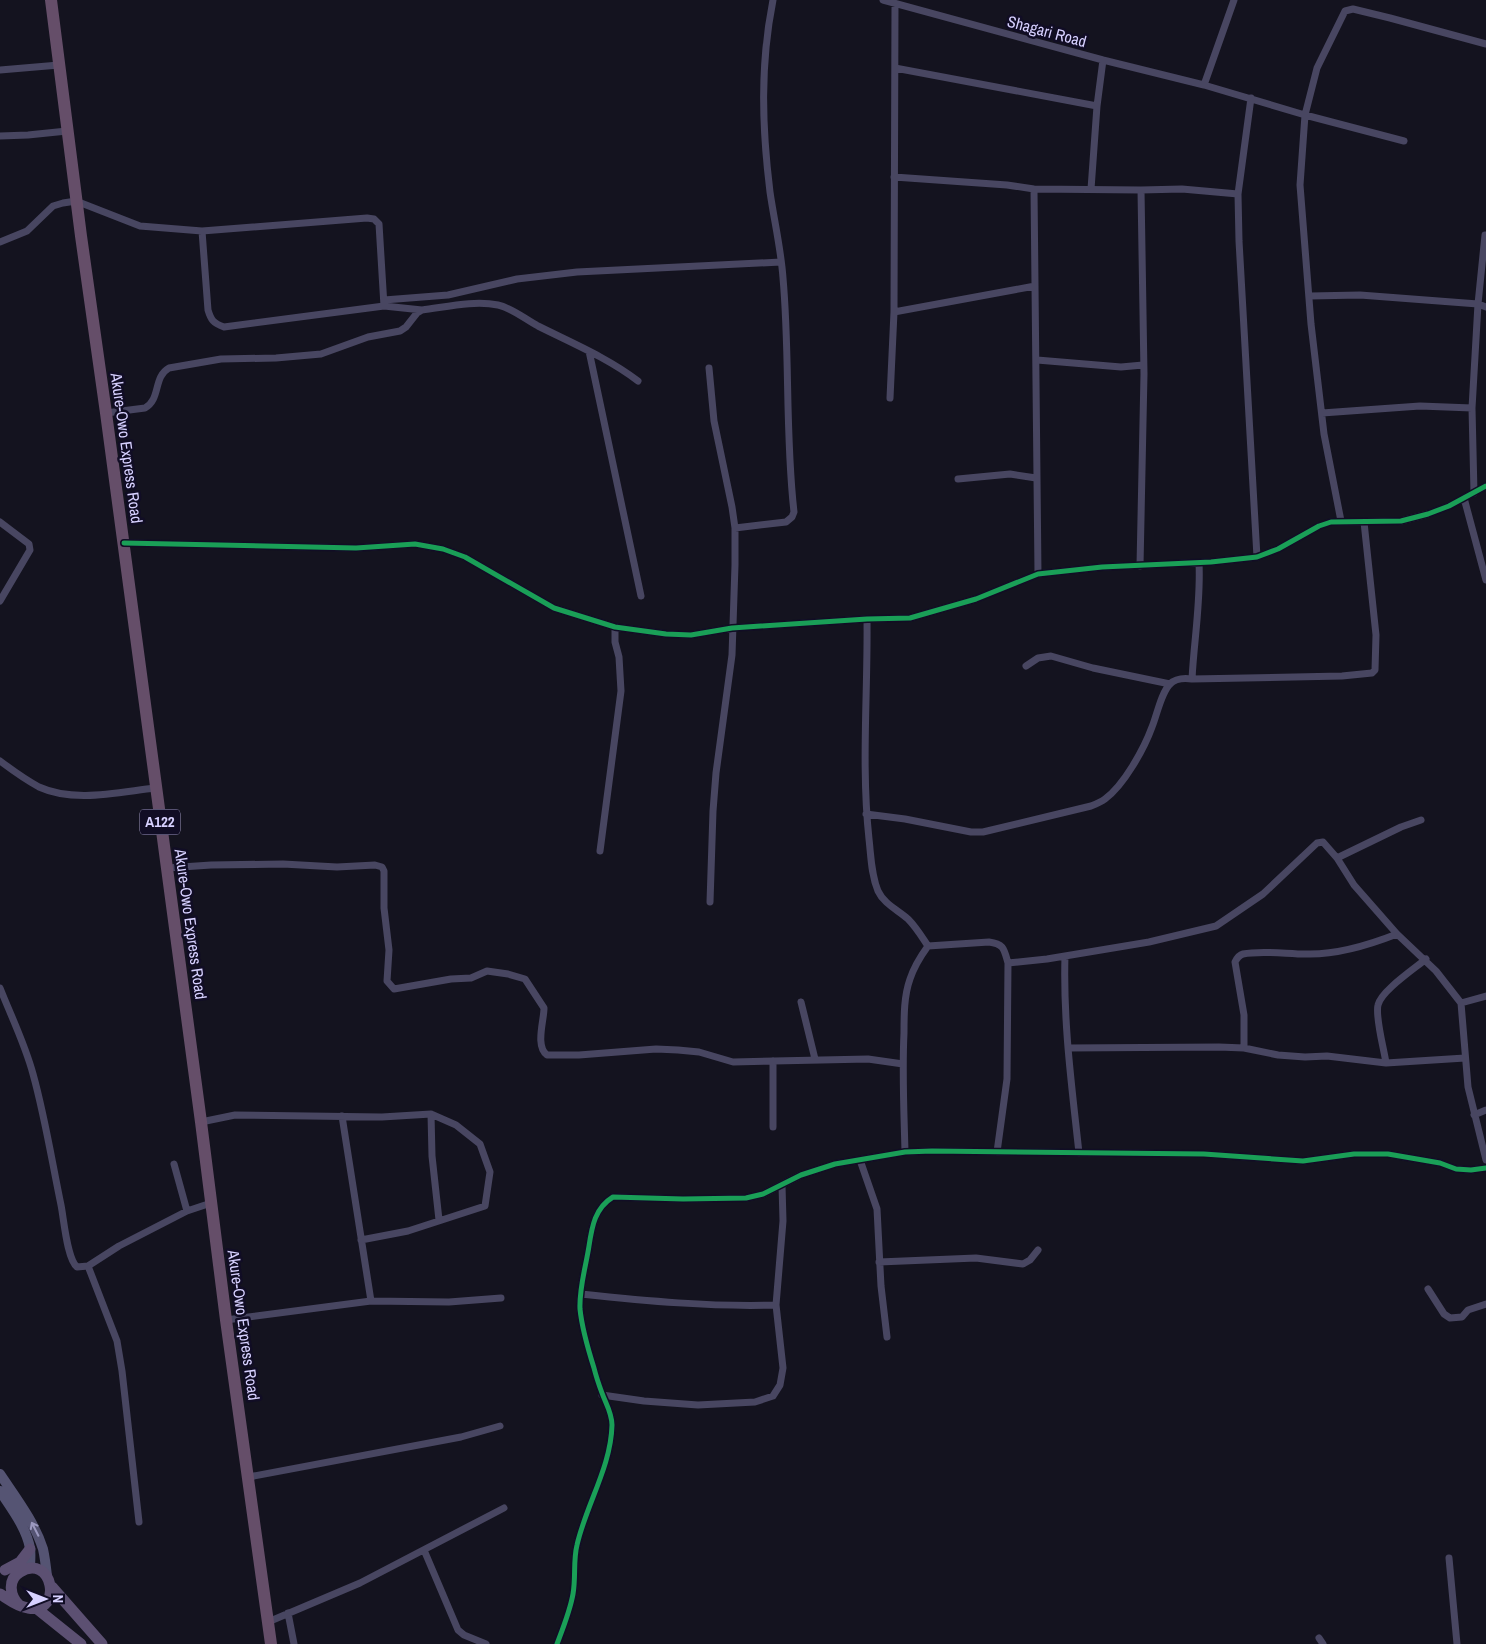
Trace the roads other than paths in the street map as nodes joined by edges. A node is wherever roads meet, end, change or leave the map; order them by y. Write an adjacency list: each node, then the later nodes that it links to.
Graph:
1 (50, 0): 8 (highway, Akure-Owo Express Road / A122)
2 (773, 0): 27 (street)
3 (883, 0): 5 (street, Shagari Road)
4 (1234, 0): 11 (street)
5 (895, 4): 7 (street, Shagari Road); 9 (street)
6 (1486, 44): 14 (street)
7 (1103, 60): 11 (street, Shagari Road); 13 (street)
8 (59, 64): 10 (street); 15 (highway, Akure-Owo Express Road / A122)
9 (894, 68): 13 (street); 18 (street)
10 (0, 70)
11 (1204, 85): 12 (street, Shagari Road)
12 (1251, 98): 14 (street, Shagari Road); 22 (street)
13 (1097, 106): 20 (street)
14 (1305, 115): 17 (street, Shagari Road); 29 (street)
15 (67, 131): 16 (street); 23 (highway, Akure-Owo Express Road / A122)
16 (0, 136)
17 (1404, 141)
18 (894, 177): 19 (street); 34 (street)
19 (1034, 189): 20 (street); 28 (street)
20 (1091, 189): 21 (street)
21 (1141, 190): 22 (street); 37 (street)
22 (1238, 194): 54 (street)
23 (76, 202): 24 (street); 26 (street); 42 (highway, Akure-Owo Express Road / A122)
24 (202, 231): 30 (street); 30 (street)
25 (1485, 236): 31 (street)
26 (0, 242)
27 (781, 262): 30 (street); 52 (street)
28 (1035, 286): 34 (street); 36 (street)
29 (1310, 296): 31 (street); 43 (street)
30 (384, 303): 33 (street)
31 (1478, 304): 32 (street); 41 (street)
32 (1486, 307)
33 (422, 310): 35 (street); 42 (street)
34 (894, 312): 40 (street)
35 (589, 352): 39 (street); 59 (street)
36 (1037, 360): 37 (street); 44 (street)
37 (1143, 365): 56 (street)
38 (709, 368): 52 (street)
39 (638, 381)
40 (890, 398)
41 (1472, 408): 43 (street); 47 (street)
42 (106, 412): 53 (highway, Akure-Owo Express Road / A122)
43 (1322, 413): 49 (street)
44 (1036, 478): 45 (street); 57 (street)
45 (958, 479)
46 (1486, 486): 47 (street)
47 (1474, 492): 48 (street)
48 (1464, 498): 51 (street); 58 (street)
49 (1341, 521): 51 (street); 54 (street)
50 (0, 522): 60 (street)
51 (1364, 522): 65 (street)
52 (735, 528): 63 (street)
53 (124, 543): 62 (street); 68 (highway, Akure-Owo Express Road / A122)
54 (1257, 557): 55 (street)
55 (1199, 563): 56 (street); 65 (street)
56 (1140, 566): 57 (street)
57 (1038, 574): 61 (street)
58 (1486, 580)
59 (642, 596)
60 (0, 601)
61 (867, 619): 63 (street); 69 (street)
62 (615, 627): 63 (street); 71 (street)
63 (732, 628): 74 (street)
64 (1026, 666): 66 (street)
65 (1192, 679): 66 (street)
66 (1170, 684): 69 (street)
67 (0, 761): 68 (street)
68 (155, 788): 73 (highway, Akure-Owo Express Road / A122)
69 (866, 814): 76 (street)
70 (1420, 820): 72 (street)
71 (600, 851)
72 (1337, 858): 75 (street); 77 (street)
73 (167, 868): 88 (street); 95 (highway, Akure-Owo Express Road / A122)
74 (710, 902)
75 (1397, 934): 78 (street); 85 (street)
76 (928, 946): 79 (street); 90 (street)
77 (1065, 956): 79 (street); 84 (street)
78 (1426, 960): 83 (street); 89 (street)
79 (1008, 963): 98 (street)
80 (0, 988): 111 (street)
81 (1486, 996): 83 (street)
82 (801, 1002): 87 (street)
83 (1461, 1003): 86 (street)
84 (1068, 1048): 85 (street); 99 (street)
85 (1244, 1048): 89 (street)
86 (1465, 1058): 89 (street); 93 (street)
87 (815, 1059): 88 (street); 90 (street)
88 (773, 1061): 96 (street)
89 (1386, 1063)
90 (903, 1064): 97 (street)
91 (1486, 1110): 93 (street)
92 (431, 1114): 94 (street); 107 (street); 107 (street)
93 (1474, 1115): 101 (street)
94 (342, 1116): 95 (street); 108 (street)
95 (201, 1122): 105 (highway, Akure-Owo Express Road / A122)
96 (773, 1127)
97 (905, 1152): 98 (street); 100 (street)
98 (997, 1152): 99 (street)
99 (1079, 1153): 103 (street)
100 (860, 1160): 104 (street); 110 (street)
101 (1486, 1160)
102 (174, 1164): 106 (street)
103 (1486, 1168)
104 (782, 1185): 113 (street); 117 (street)
105 (211, 1203): 106 (street); 118 (highway, Akure-Owo Express Road / A122)
106 (187, 1210): 111 (street)
107 (439, 1220): 108 (street)
108 (361, 1240): 115 (street)
109 (1038, 1250): 110 (street)
110 (879, 1262): 119 (street)
111 (88, 1266): 126 (street)
112 (1428, 1289): 116 (street)
113 (581, 1294): 117 (street); 120 (street)
114 (501, 1298): 115 (street)
115 (371, 1301): 118 (street)
116 (1486, 1304)
117 (776, 1305): 120 (street)
118 (226, 1320): 123 (highway, Akure-Owo Express Road / A122)
119 (887, 1337)
120 (602, 1395): 144 (street)
121 (500, 1426): 123 (street)
122 (0, 1474): 133 (main road, one-way to 122)
123 (249, 1477): 138 (highway, Akure-Owo Express Road / A122)
124 (0, 1491): 127 (main road)
125 (504, 1508): 128 (street)
126 (139, 1522)
127 (30, 1548): 130 (main road); 131 (main road)
128 (424, 1550): 137 (street); 143 (street)
129 (1449, 1558): 145 (street)
130 (30, 1568): 132 (main road); 133 (main road)
131 (3, 1570): 132 (main road)
132 (17, 1574): 135 (main road)
133 (50, 1581): 136 (main road); 140 (main road)
134 (0, 1594): 135 (main road)
135 (19, 1605): 136 (main road)
136 (36, 1608): 139 (main road)
137 (288, 1613): 138 (street); 142 (street)
138 (268, 1622): 141 (highway, Akure-Owo Express Road / A122)
139 (81, 1644)
140 (102, 1644)
141 (271, 1644)
142 (294, 1644)
143 (486, 1644)
144 (558, 1644)
145 (1457, 1644)

